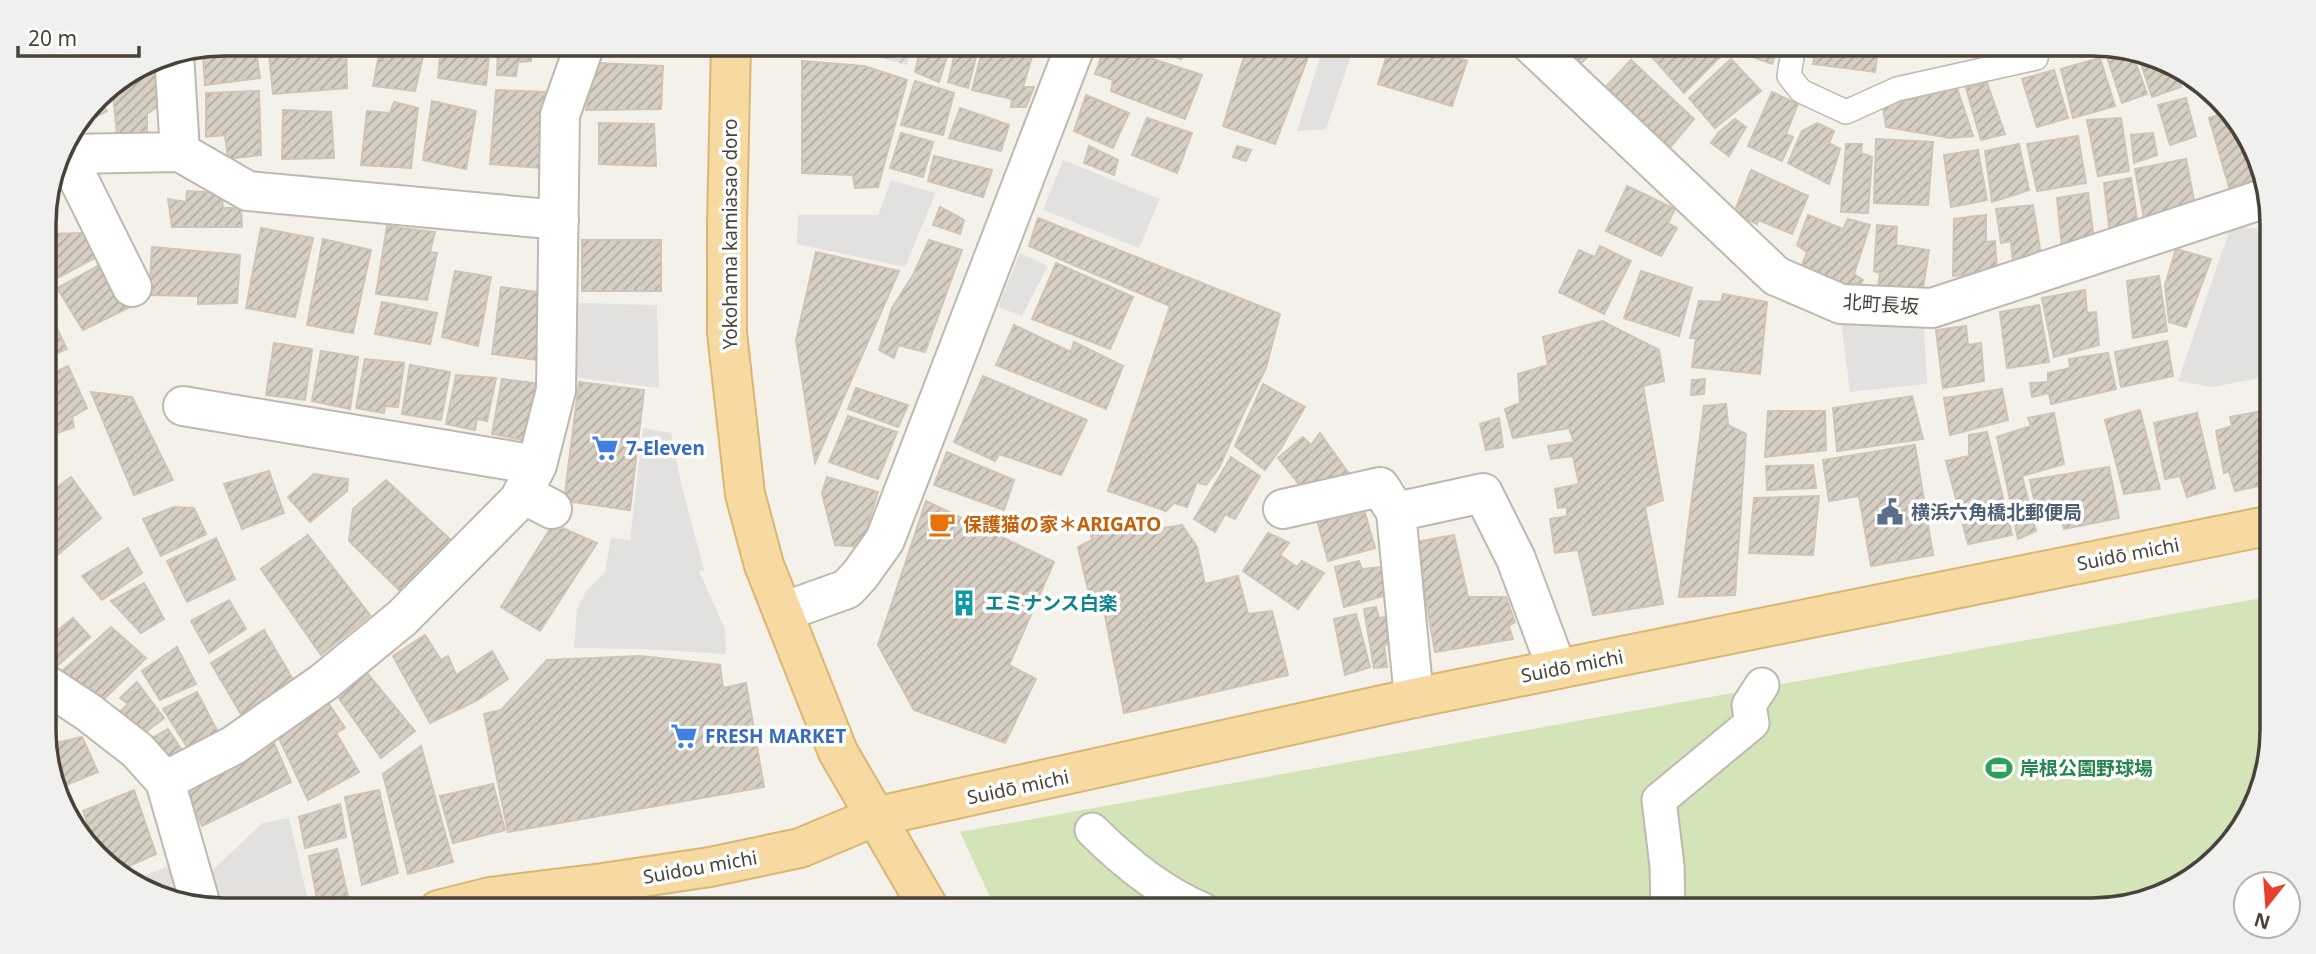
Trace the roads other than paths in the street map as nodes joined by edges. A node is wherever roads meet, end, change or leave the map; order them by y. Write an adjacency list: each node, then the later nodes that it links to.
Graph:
1 (581, 56): 12 (street)
2 (731, 56): 19 (main road, Yokohama kamiasao doro)
3 (1071, 56): 19 (street)
4 (1544, 56): 11 (street, 北町長坂)
5 (1792, 56): 6 (lane)
6 (2036, 56)
7 (175, 64): 9 (street)
8 (74, 150): 9 (street)
9 (180, 152): 12 (street)
10 (69, 160): 13 (street)
11 (2259, 200)
12 (559, 220): 15 (street)
13 (132, 287)
14 (183, 405): 15 (street)
15 (537, 489): 26 (street)
16 (1283, 509): 17 (street)
17 (1396, 512): 20 (street); 23 (street)
18 (2260, 527): 20 (main road, Suidō michi)
19 (783, 612): 27 (main road, Yokohama kamiasao doro)
20 (1557, 669): 23 (main road, Suidō michi)
21 (1762, 685): 33 (street)
22 (56, 691): 24 (street)
23 (1413, 698): 27 (main road, Suidō michi)
24 (88, 712): 25 (street); 26 (street)
25 (56, 715)
26 (165, 781): 29 (street)
27 (874, 817): 30 (main road, Suidou michi); 31 (main road, Yokohama kamiasao doro)
28 (1092, 830): 32 (street)
29 (198, 896)
30 (486, 898)
31 (924, 898)
32 (1180, 898)
33 (1668, 898)

